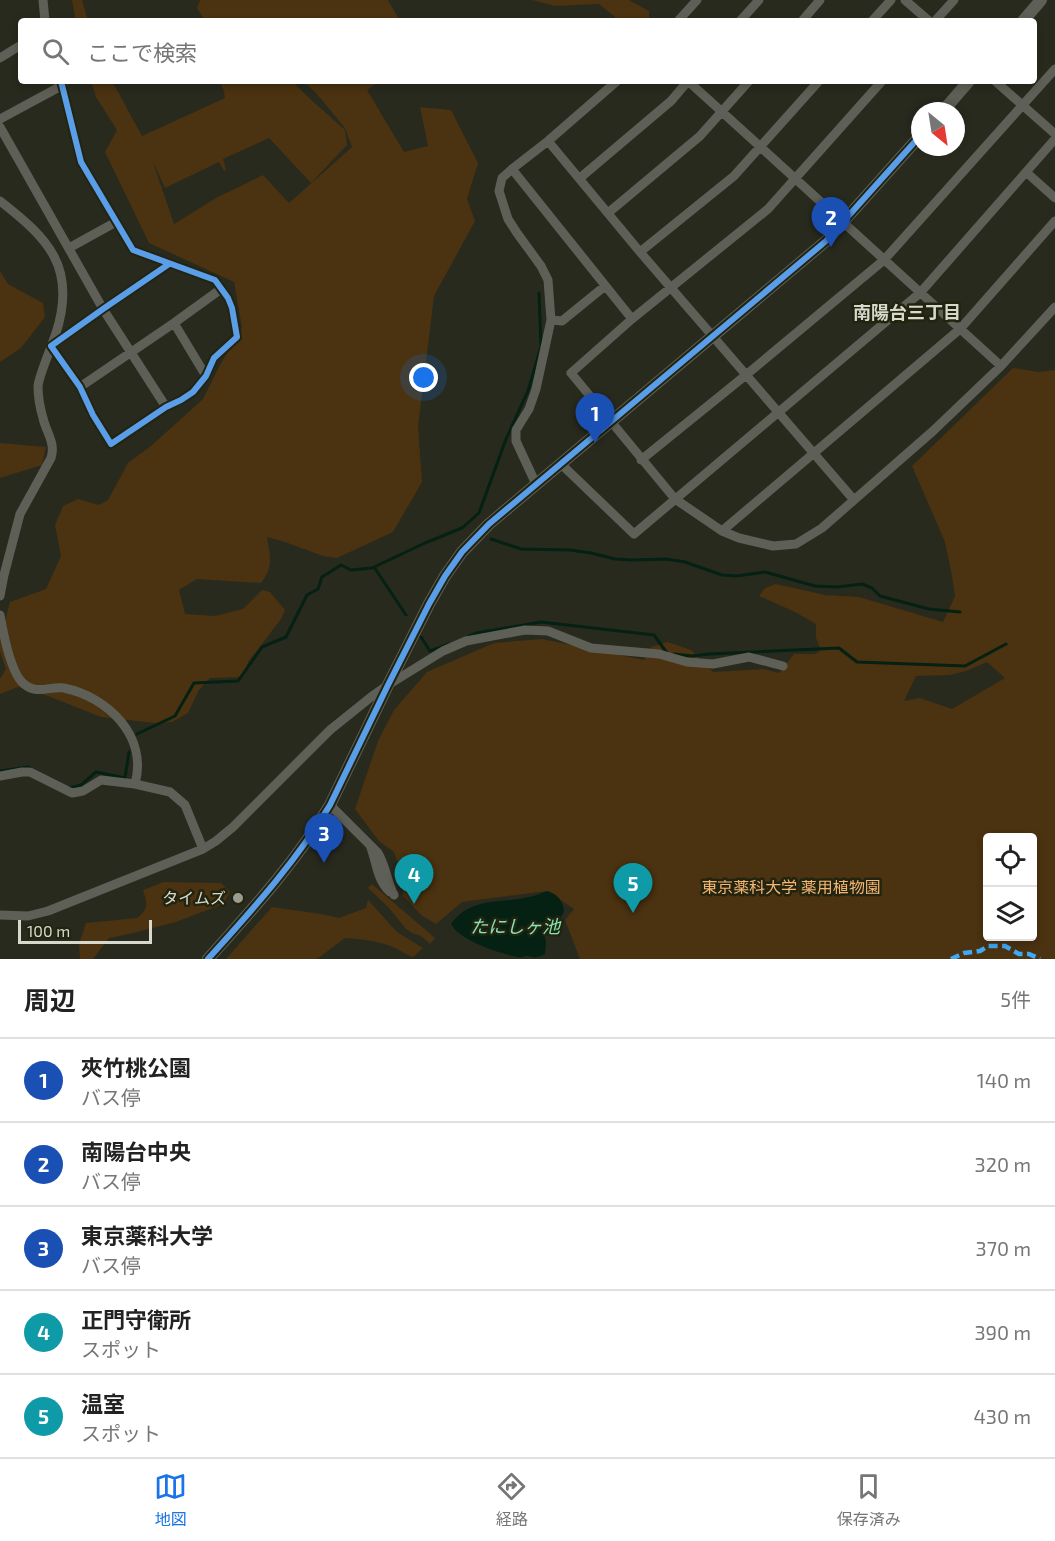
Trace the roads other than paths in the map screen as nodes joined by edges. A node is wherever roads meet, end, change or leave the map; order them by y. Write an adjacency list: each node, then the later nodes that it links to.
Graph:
1 (43, 0): 9 (street)
2 (759, 0): 11 (street)
3 (820, 0): 12 (street)
4 (891, 0): 13 (street)
5 (905, 0): 14 (street)
6 (954, 0): 15 (street)
7 (1041, 0): 16 (street)
8 (692, 2): 10 (street)
9 (45, 18)
10 (680, 18)
11 (744, 18)
12 (805, 18)
13 (875, 18)
14 (926, 18)
15 (938, 18)
16 (1026, 18)
17 (18, 47): 18 (street)
18 (0, 58)
19 (1055, 69): 31 (street)
20 (60, 84): 33 (street)
21 (62, 84): 48 (street)
22 (614, 84): 37 (street)
23 (685, 84): 42 (street)
24 (691, 84): 32 (street)
25 (746, 84): 32 (street)
26 (816, 84): 39 (street)
27 (879, 84): 43 (street)
28 (966, 84): 30 (street)
29 (999, 84): 31 (street)
30 (951, 102)
31 (1023, 105): 35 (street); 52 (street)
32 (722, 112): 39 (street); 46 (street)
33 (0, 119)
34 (0, 127): 50 (street)
35 (1055, 134)
36 (1055, 140): 41 (street)
37 (548, 141): 40 (street); 42 (street)
38 (911, 146): 49 (street)
39 (760, 147): 43 (street); 51 (street)
40 (512, 169): 54 (street); 61 (street)
41 (1026, 172): 44 (street); 57 (street)
42 (580, 178): 46 (street)
43 (795, 178): 49 (street); 55 (street)
44 (1055, 198)
45 (0, 201): 65 (street)
46 (608, 213): 51 (street)
47 (1055, 221): 63 (street)
48 (116, 222): 50 (street); 53 (street)
49 (843, 223): 52 (street); 64 (street)
50 (69, 248): 59 (street)
51 (640, 252): 55 (street)
52 (884, 260): 57 (street); 68 (street)
53 (169, 264): 56 (street); 59 (street)
54 (605, 286): 60 (street); 61 (street)
55 (671, 288): 60 (street); 64 (street)
56 (221, 289): 62 (street); 69 (street)
57 (920, 293): 63 (street); 72 (street)
58 (1055, 307): 67 (street)
59 (103, 309): 65 (street); 66 (street)
60 (632, 319): 73 (street)
61 (551, 320): 77 (street)
62 (174, 323): 66 (street); 69 (street)
63 (960, 329): 67 (street); 74 (street)
64 (713, 336): 68 (street); 73 (street)
65 (51, 346): 70 (street); 81 (street)
66 (131, 353): 70 (street); 71 (street)
67 (1001, 366): 79 (street)
68 (746, 375): 72 (street); 75 (street)
69 (206, 376): 71 (street)
70 (80, 387): 71 (street)
71 (166, 407)
72 (779, 412): 74 (street); 78 (street)
73 (611, 423): 75 (street); 76 (street)
74 (814, 454): 79 (street); 80 (street)
75 (641, 460): 78 (street)
76 (561, 464): 77 (street); 78 (street)
77 (537, 484): 84 (street)
78 (675, 499): 80 (street)
79 (854, 500): 80 (street)
80 (722, 531)
81 (0, 596)
82 (0, 615): 86 (street)
83 (783, 666): 84 (street)
84 (388, 685): 87 (street); 89 (street)
85 (0, 776): 86 (street)
86 (135, 784): 89 (street)
87 (330, 805): 88 (street); 91 (street)
88 (370, 846)
89 (203, 849): 90 (street)
90 (0, 915)
91 (208, 959)

